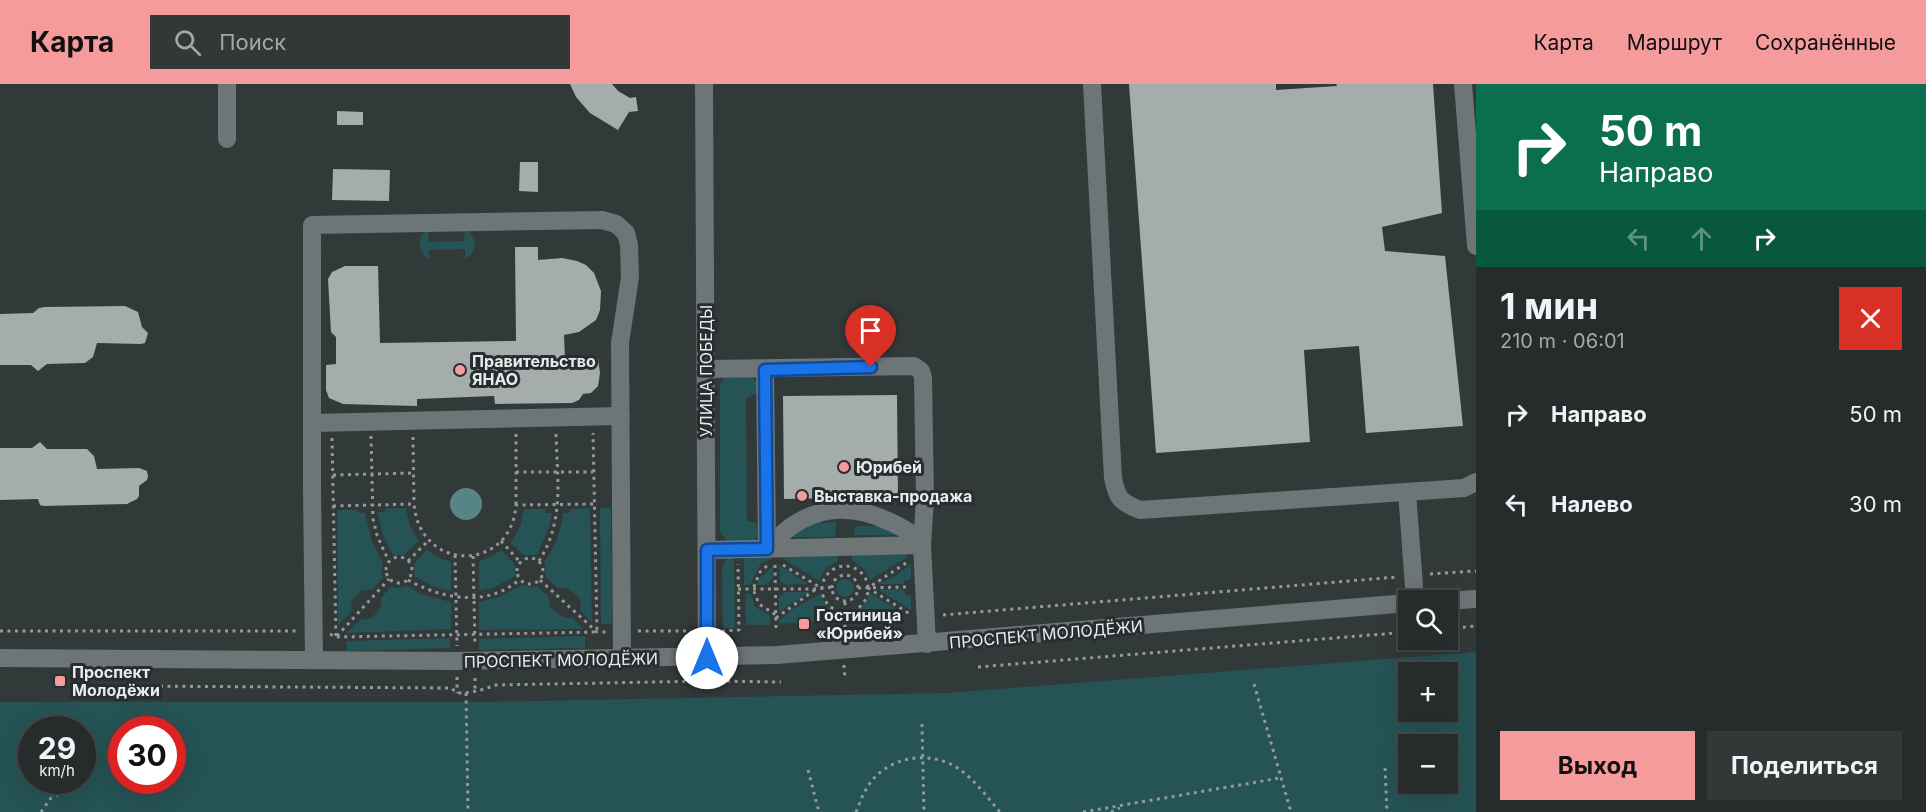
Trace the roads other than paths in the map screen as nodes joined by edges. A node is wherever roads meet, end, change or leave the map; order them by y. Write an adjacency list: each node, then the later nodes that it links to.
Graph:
1 (227, 84): 5 (street)
2 (704, 84): 7 (street, УЛИЦА ПОБЕДЫ)
3 (1092, 84): 12 (street)
4 (1463, 84): 6 (street)
5 (227, 139)
6 (1476, 246)
7 (705, 369): 8 (street); 14 (street, УЛИЦА ПОБЕДЫ)
8 (765, 370): 13 (street); 15 (street)
9 (621, 416): 10 (street); 10 (street); 23 (street)
10 (313, 423): 24 (street)
11 (1476, 482): 12 (street)
12 (1407, 492): 16 (street)
13 (922, 545): 15 (street); 15 (street); 20 (street)
14 (707, 550): 15 (street); 22 (street, УЛИЦА ПОБЕДЫ)
15 (771, 556)
16 (1414, 590)
17 (1476, 599): 18 (street)
18 (1458, 600)
19 (1398, 604): 20 (street, ПРОСПЕКТ МОЛОДЁЖИ)
20 (927, 644): 22 (street, ПРОСПЕКТ МОЛОДЁЖИ)
21 (0, 658): 24 (street, ПРОСПЕКТ МОЛОДЁЖИ)
22 (707, 658): 23 (street, ПРОСПЕКТ МОЛОДЁЖИ)
23 (622, 659): 24 (street, ПРОСПЕКТ МОЛОДЁЖИ)
24 (314, 660)

